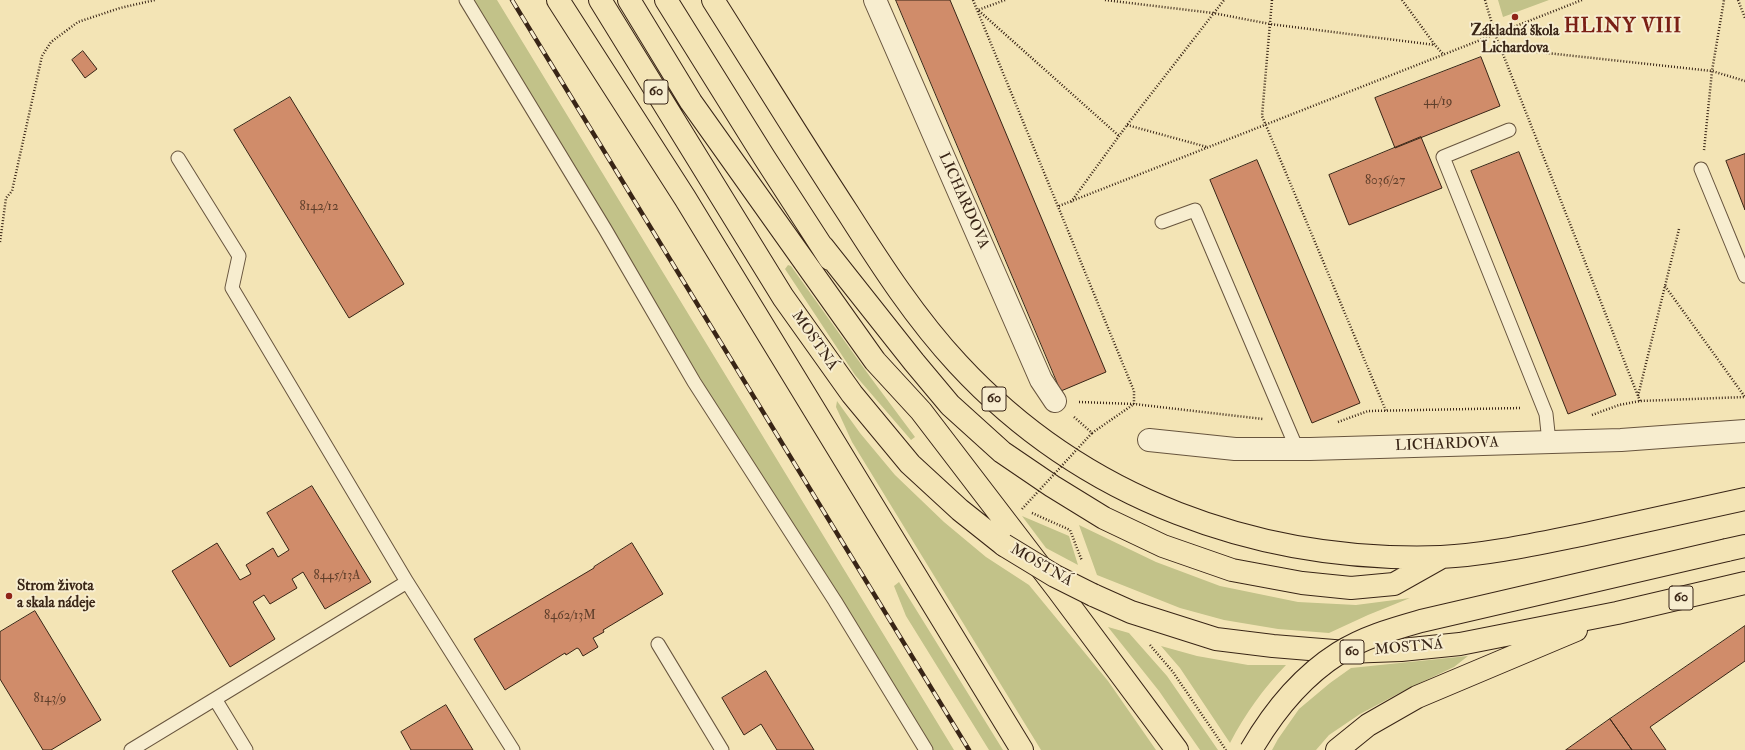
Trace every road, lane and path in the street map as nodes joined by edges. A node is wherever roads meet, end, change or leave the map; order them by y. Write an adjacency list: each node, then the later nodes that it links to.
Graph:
1 (155, 0): 42 (path)
2 (466, 0): 76 (lane)
3 (558, 0): 29 (main road)
4 (600, 0): 37 (main road, MOSTNÁ / 60)
5 (630, 0): 52 (main road)
6 (666, 0): 43 (main road)
7 (713, 0): 64 (main road, 60)
8 (875, 0): 49 (street, LICHARDOVA)
9 (973, 0): 19 (path)
10 (1005, 0): 19 (path)
11 (1105, 0): 20 (path)
12 (1224, 0): 20 (path)
13 (1272, 0): 22 (path)
14 (1402, 0): 24 (path)
15 (1485, 0): 23 (path)
16 (1582, 0): 23 (path)
17 (1724, 0): 27 (path)
18 (1738, 0): 21 (path)
19 (978, 10): 33 (path); 39 (path)
20 (1213, 13): 22 (path); 31 (path)
21 (1745, 18)
22 (1270, 24): 24 (path); 30 (path)
23 (1495, 34): 25 (path); 26 (path)
24 (1435, 45): 26 (path)
25 (1501, 48): 27 (path); 47 (path)
26 (1444, 54): 30 (path)
27 (1712, 71): 28 (path); 36 (path)
28 (1745, 81)
29 (616, 91): 37 (main road); 46 (main road)
30 (1265, 125): 34 (path); 53 (path)
31 (1127, 126): 33 (path); 34 (path)
32 (1509, 130): 54 (lane)
33 (1119, 136): 38 (path)
34 (1207, 147): 38 (path)
35 (178, 158): 66 (lane)
36 (1701, 169): 44 (lane)
37 (713, 185): 46 (main road); 68 (main road, MOSTNÁ / 60, bridge)
38 (1071, 202): 39 (path)
39 (1059, 206): 51 (path)
40 (1162, 222): 57 (lane)
41 (1679, 229): 45 (path)
42 (0, 242)
43 (823, 247): 52 (main road); 64 (main road)
44 (1745, 276)
45 (1666, 286): 47 (path); 48 (path)
46 (752, 308): 77 (main road)
47 (1638, 397): 50 (path)
48 (1745, 397): 50 (path)
49 (1055, 401): 51 (path)
50 (1640, 401): 55 (path)
51 (1134, 404): 57 (path); 65 (path, bridge)
52 (921, 411): 78 (main road)
53 (1386, 411): 54 (path); 56 (path)
54 (1546, 414): 60 (lane)
55 (1590, 415)
56 (1332, 424)
57 (1288, 427): 61 (lane)
58 (1745, 431): 60 (street, LICHARDOVA)
59 (1149, 440): 61 (street, LICHARDOVA)
60 (1549, 442): 61 (street, LICHARDOVA)
61 (1297, 449)
62 (1745, 499): 64 (main road, 60)
63 (1736, 548): 80 (main road, bridge)
64 (1443, 556)
65 (1083, 564)
66 (407, 582): 71 (lane); 74 (lane)
67 (1745, 583): 68 (main road, MOSTNÁ / 60)
68 (1617, 613): 81 (main road)
69 (1148, 642): 79 (path)
70 (658, 644): 75 (lane)
71 (215, 700): 72 (lane); 73 (lane)
72 (131, 750)
73 (246, 750)
74 (513, 750)
75 (722, 750)
76 (926, 750)
77 (1022, 750)
78 (1177, 750)
79 (1226, 750)
80 (1251, 750)
81 (1337, 750)

